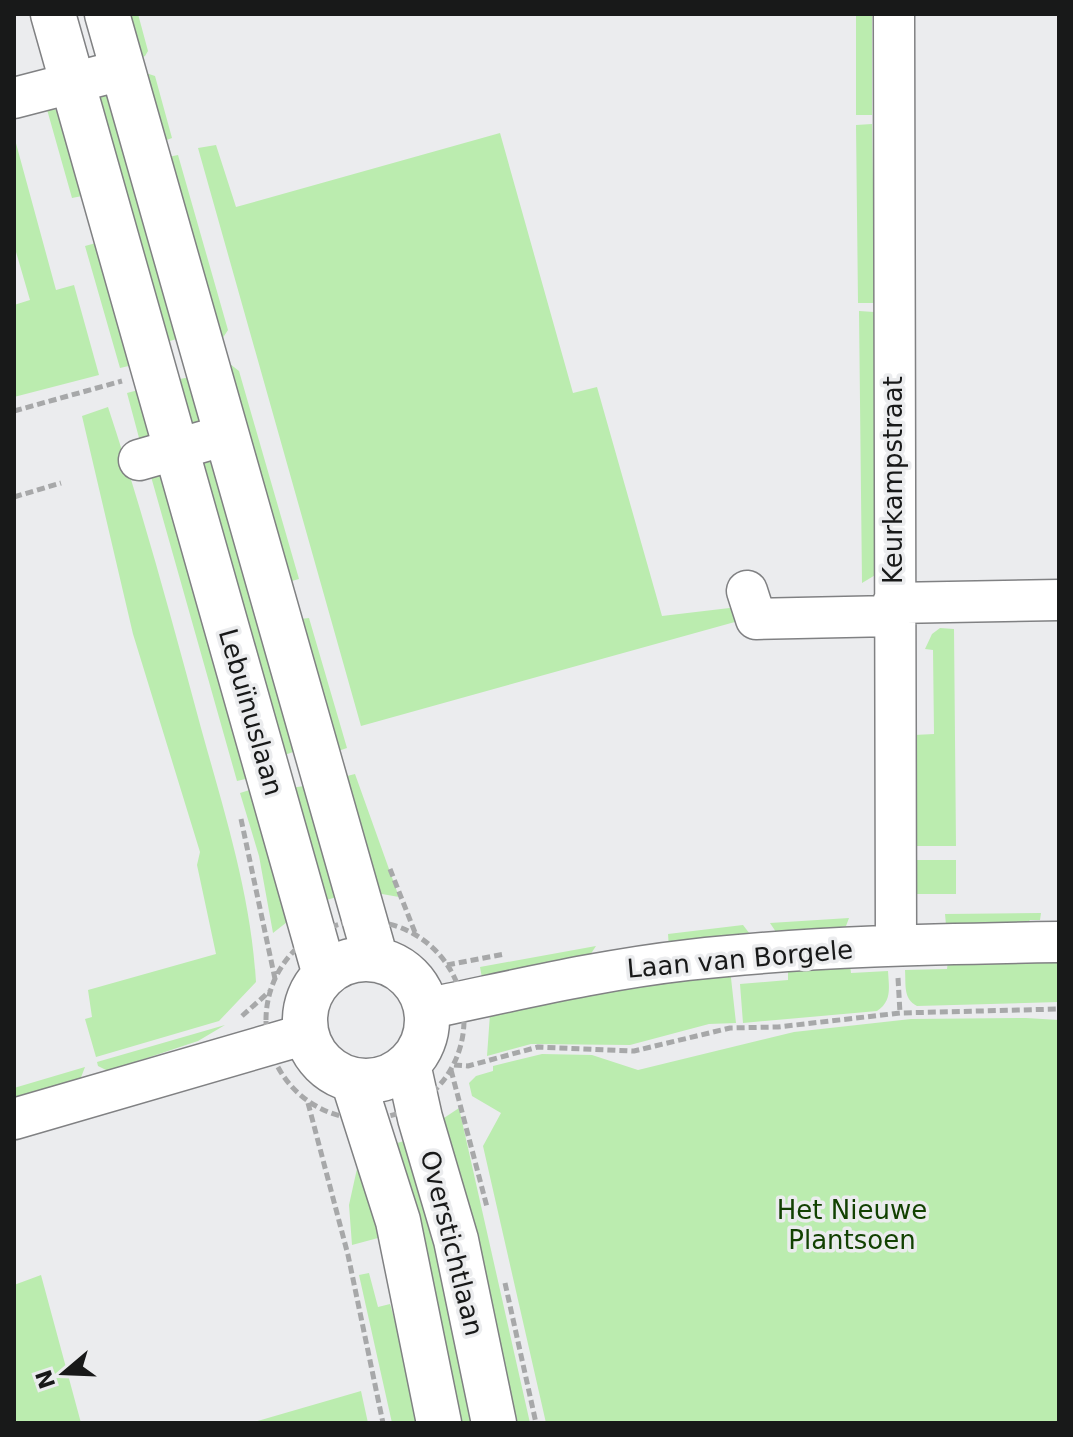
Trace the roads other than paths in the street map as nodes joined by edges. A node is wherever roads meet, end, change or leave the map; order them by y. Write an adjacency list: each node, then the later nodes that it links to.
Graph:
1 (53, 14): 5 (main road, Lebuïnuslaan)
2 (107, 14): 4 (main road, Lebuïnuslaan)
3 (894, 14): 11 (street, Keurkampstraat)
4 (122, 70): 5 (street); 7 (main road, Lebuïnuslaan)
5 (72, 82): 6 (street); 8 (main road, Lebuïnuslaan)
6 (14, 98)
7 (226, 435): 8 (street); 12 (main road, Lebuïnuslaan)
8 (158, 455): 13 (main road, Lebuïnuslaan)
9 (747, 591): 11 (street)
10 (1059, 600): 11 (street)
11 (893, 610): 15 (street, Keurkampstraat)
12 (320, 764): 13 (street); 16 (main road, Lebuïnuslaan)
13 (270, 777): 17 (main road, Lebuïnuslaan)
14 (1059, 942): 15 (street, Laan van Borgele)
15 (896, 945): 18 (street, Laan van Borgele)
16 (376, 960): 17 (main road); 18 (main road)
17 (325, 975): 19 (main road)
18 (425, 1009): 20 (main road)
19 (306, 1034): 21 (main road); 22 (street)
20 (408, 1064): 21 (main road); 24 (main road, Overstichtlaan)
21 (353, 1080): 23 (main road, Overstichtlaan)
22 (14, 1119)
23 (439, 1423)
24 (494, 1423)

